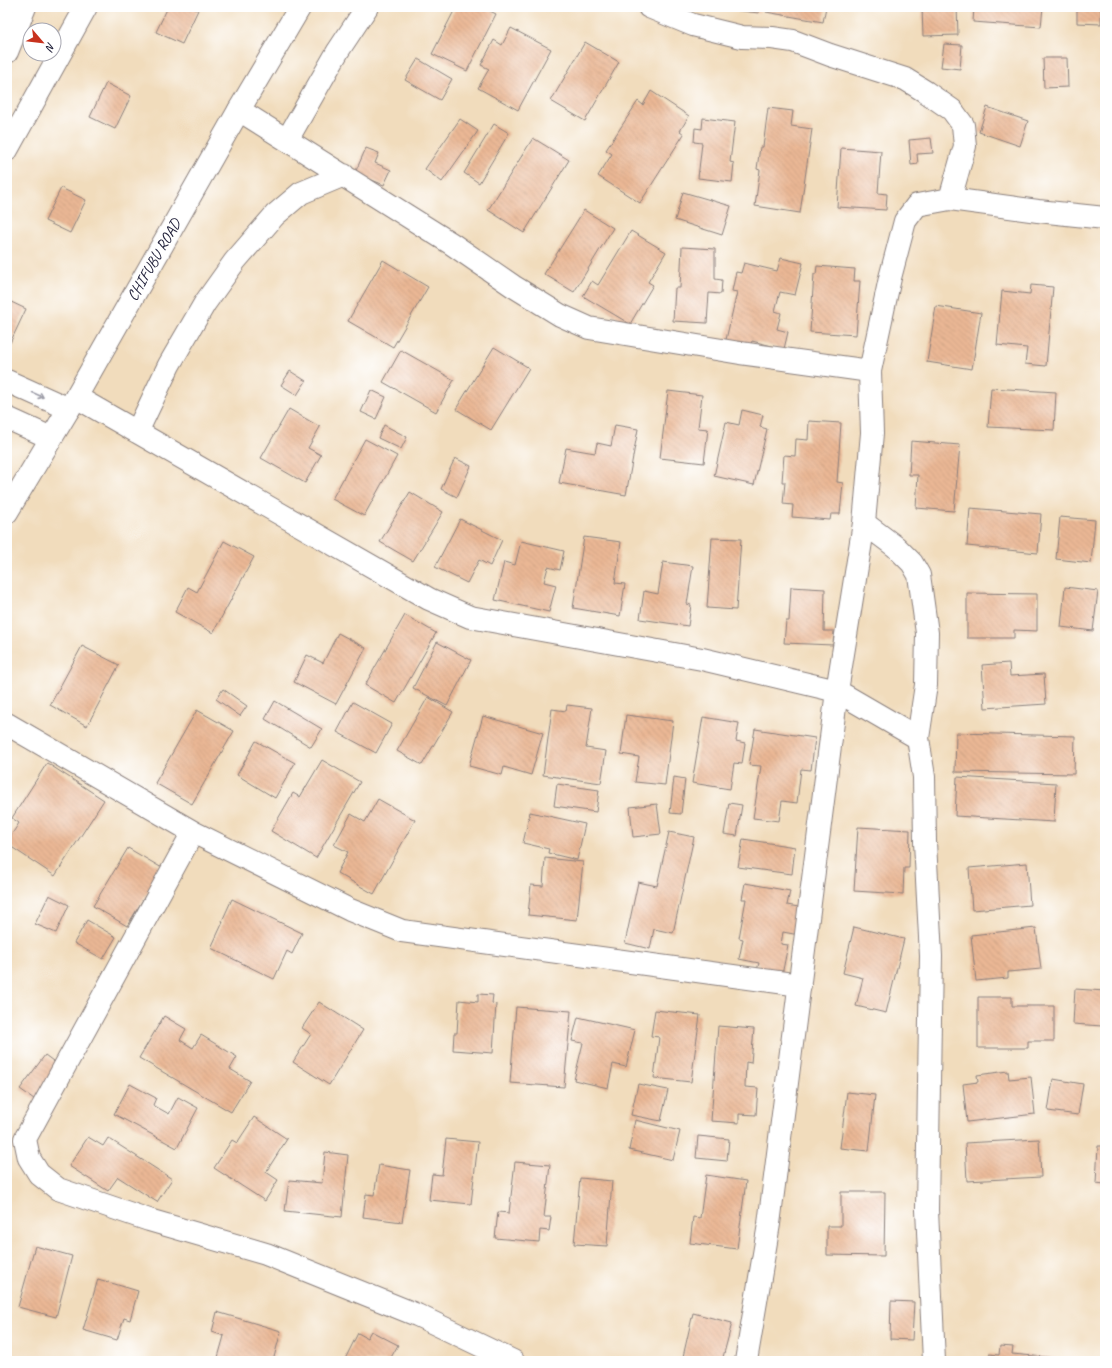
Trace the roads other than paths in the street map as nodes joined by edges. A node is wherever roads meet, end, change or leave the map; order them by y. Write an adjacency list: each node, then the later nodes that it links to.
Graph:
1 (25, 7): 6 (street)
2 (86, 7): 9 (street)
3 (300, 7): 7 (street, CHIFUBU ROAD)
4 (366, 7): 8 (street)
5 (649, 7): 11 (street)
6 (7, 52)
7 (239, 110): 8 (street); 15 (street, CHIFUBU ROAD)
8 (287, 140): 10 (street)
9 (7, 150)
10 (344, 175): 13 (street); 17 (street)
11 (950, 199): 12 (street); 13 (street)
12 (1105, 218)
13 (870, 371): 20 (street)
14 (7, 381): 15 (street, one-way to 15)
15 (72, 403): 17 (street); 18 (street, CHIFUBU ROAD)
16 (7, 418): 18 (street)
17 (137, 432): 21 (street)
18 (51, 438): 19 (street, CHIFUBU ROAD)
19 (7, 512)
20 (864, 523): 21 (street); 23 (street)
21 (837, 691): 23 (street); 25 (street)
22 (7, 724): 24 (street)
23 (918, 738): 28 (street)
24 (194, 832): 25 (street); 26 (street)
25 (800, 985): 27 (street)
26 (513, 1361)
27 (746, 1361)
28 (934, 1361)

